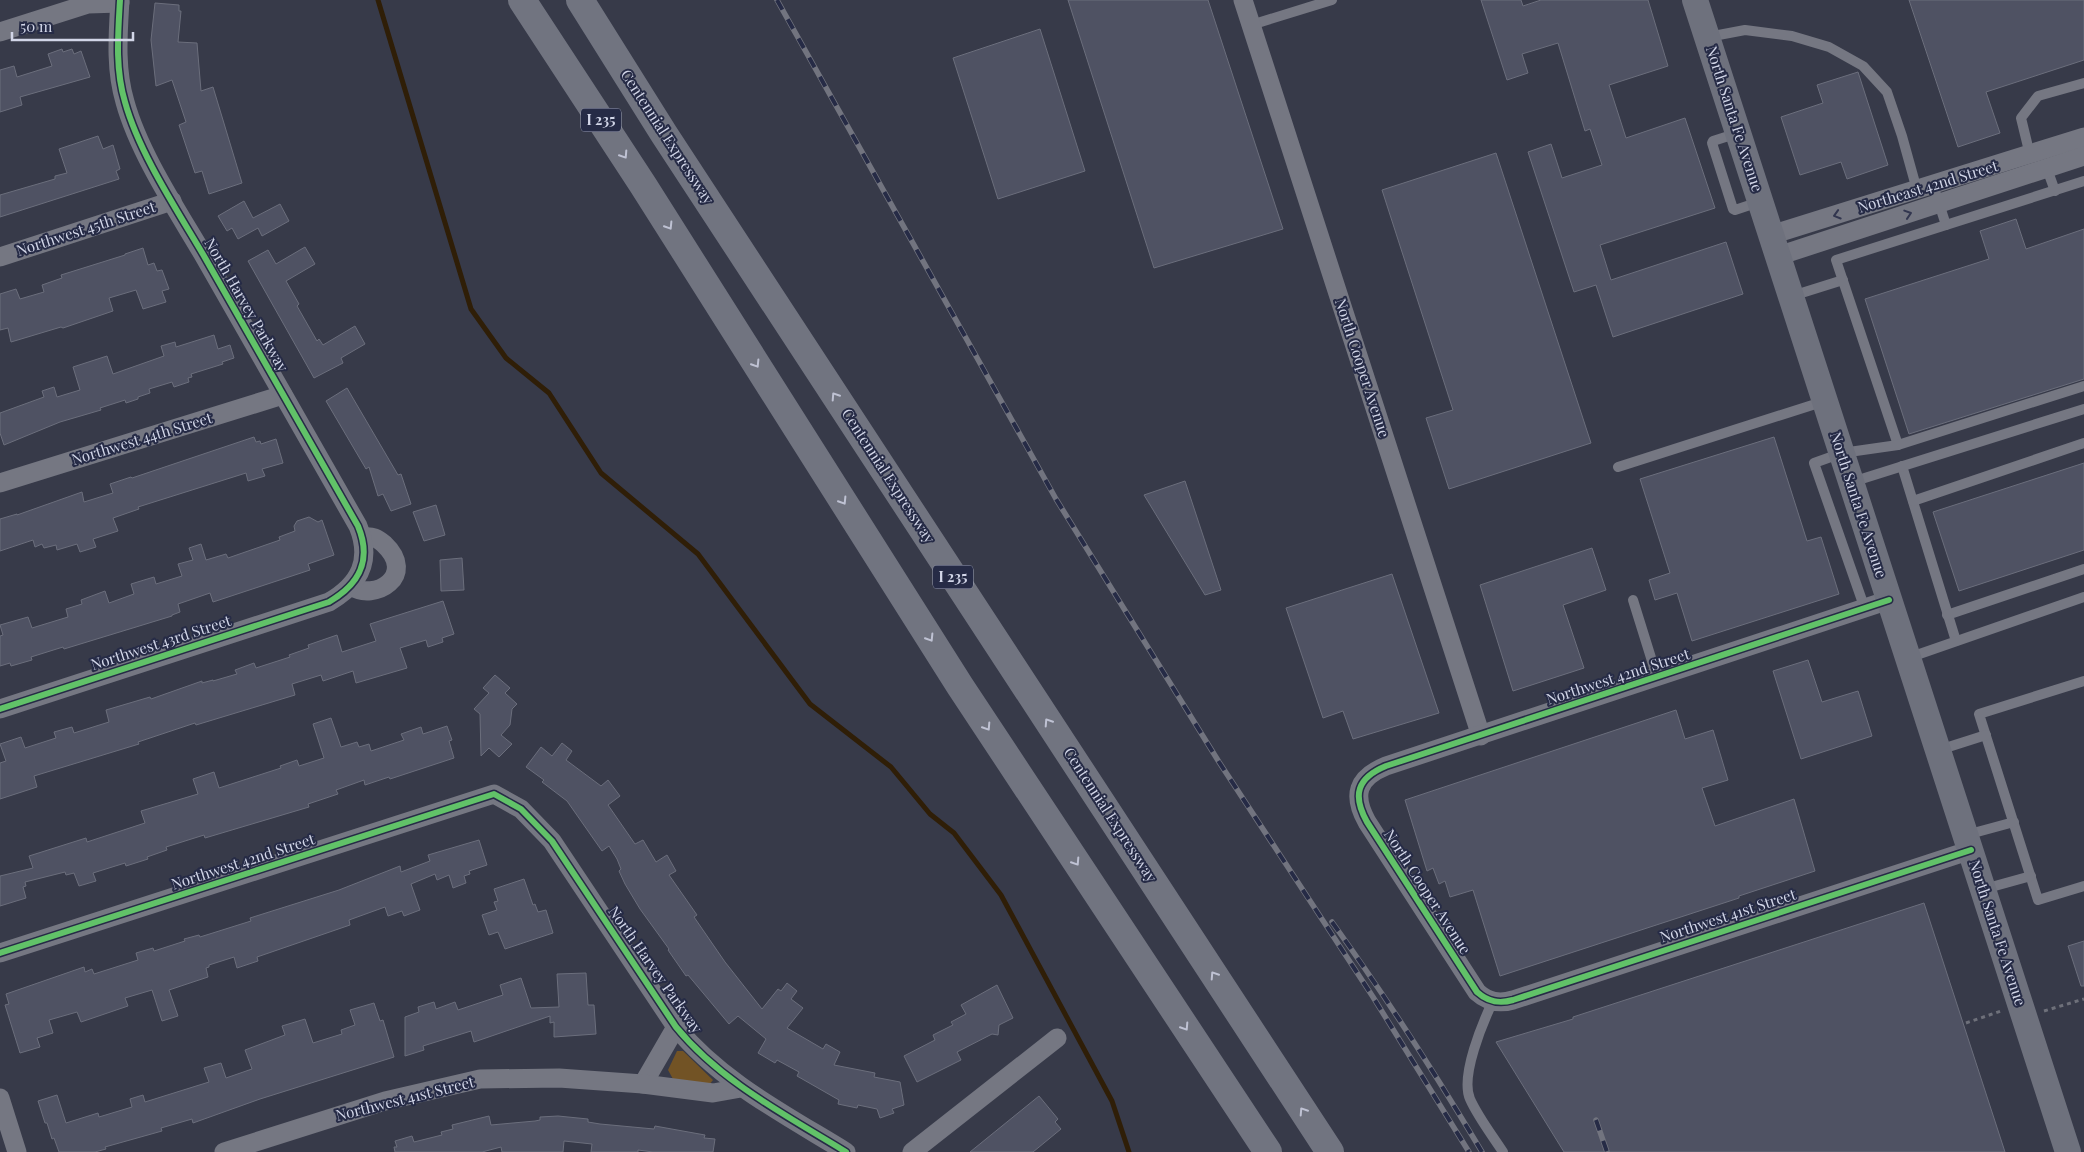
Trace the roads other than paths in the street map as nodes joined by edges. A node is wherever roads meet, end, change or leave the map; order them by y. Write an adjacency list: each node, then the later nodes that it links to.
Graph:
1 (514, 0): 11 (highway)
2 (522, 0): 11 (highway, I 235)
3 (580, 0): 73 (highway, Centennial Expressway / I 235, one-way to 3)
4 (1243, 0): 8 (street, North Cooper Avenue)
5 (1332, 0): 8 (lane)
6 (1695, 0): 10 (main road, North Santa Fe Avenue)
7 (120, 2): 9 (street); 19 (street, North Harvey Parkway)
8 (1251, 25): 52 (street, North Cooper Avenue)
9 (0, 32)
10 (1707, 37): 17 (lane); 22 (main road, North Santa Fe Avenue)
11 (558, 56): 72 (highway, I 235, one-way to 72)
12 (2084, 83): 15 (lane)
13 (2084, 137): 15 (street, Northeast 42nd Street)
14 (2084, 156): 15 (street, Northeast 42nd Street)
15 (2039, 158): 17 (street, Northeast 42nd Street); 18 (lane); 20 (street, Northeast 42nd Street)
16 (2084, 181): 18 (lane)
17 (1925, 188): 20 (lane); 22 (street, Northeast 42nd Street, one-way to 22)
18 (2055, 191): 21 (lane)
19 (172, 201): 23 (street, Northwest 45th Street); 27 (street, North Harvey Parkway)
20 (1939, 203): 21 (lane); 22 (street, Northeast 42nd Street, one-way to 20)
21 (1946, 225): 24 (lane)
22 (1775, 246): 25 (main road, North Santa Fe Avenue)
23 (0, 256)
24 (1843, 280): 25 (lane); 31 (lane)
25 (1791, 296): 28 (main road, North Santa Fe Avenue)
26 (2084, 386): 31 (lane)
27 (284, 395): 35 (street, Northwest 44th Street); 38 (street, North Harvey Parkway)
28 (1825, 401): 32 (main road, North Santa Fe Avenue); 33 (lane)
29 (2084, 409): 34 (lane)
30 (2084, 443): 37 (lane)
31 (1898, 445): 32 (lane)
32 (1842, 453): 36 (main road, North Santa Fe Avenue); 44 (lane)
33 (1618, 466)
34 (1902, 466): 36 (lane); 37 (lane)
35 (0, 483)
36 (1851, 483): 43 (main road, North Santa Fe Avenue)
37 (1913, 501): 45 (lane)
38 (363, 536): 40 (street); 40 (street)
39 (2084, 568): 45 (lane)
40 (352, 586): 50 (street, Northwest 43rd Street)
41 (2084, 597): 46 (lane)
42 (1633, 600): 48 (lane)
43 (1889, 600): 44 (street, Northwest 42nd Street); 47 (main road, North Santa Fe Avenue)
44 (1865, 609): 48 (street, Northwest 42nd Street)
45 (1948, 615): 46 (lane)
46 (1956, 641): 47 (lane)
47 (1908, 658): 53 (main road, North Santa Fe Avenue)
48 (1657, 677): 52 (street, Northwest 42nd Street)
49 (2084, 681): 51 (lane)
50 (0, 709)
51 (1986, 735): 53 (lane); 56 (lane)
52 (1481, 736): 54 (street, Northwest 42nd Street)
53 (1938, 750): 57 (main road, North Santa Fe Avenue)
54 (1360, 785): 62 (street, North Cooper Avenue)
55 (494, 794): 61 (street, Northwest 42nd Street); 63 (street, North Harvey Parkway)
56 (2014, 822): 57 (lane); 58 (lane)
57 (1968, 842): 60 (main road, North Santa Fe Avenue); 62 (street, Northwest 41st Street)
58 (2031, 876): 59 (lane); 60 (lane)
59 (2084, 886)
60 (1983, 889): 75 (main road, North Santa Fe Avenue)
61 (0, 953)
62 (1493, 1002): 74 (lane)
63 (676, 1027): 65 (street); 66 (street, North Harvey Parkway)
64 (1057, 1038): 71 (street)
65 (643, 1084): 66 (street, Northwest 41st Street); 69 (street, Northwest 41st Street)
66 (741, 1088): 70 (street, North Harvey Parkway)
67 (0, 1098): 68 (street)
68 (17, 1152)
69 (224, 1152)
70 (846, 1152)
71 (912, 1152)
72 (1268, 1152)
73 (1330, 1152)
74 (1503, 1152)
75 (2068, 1152)

